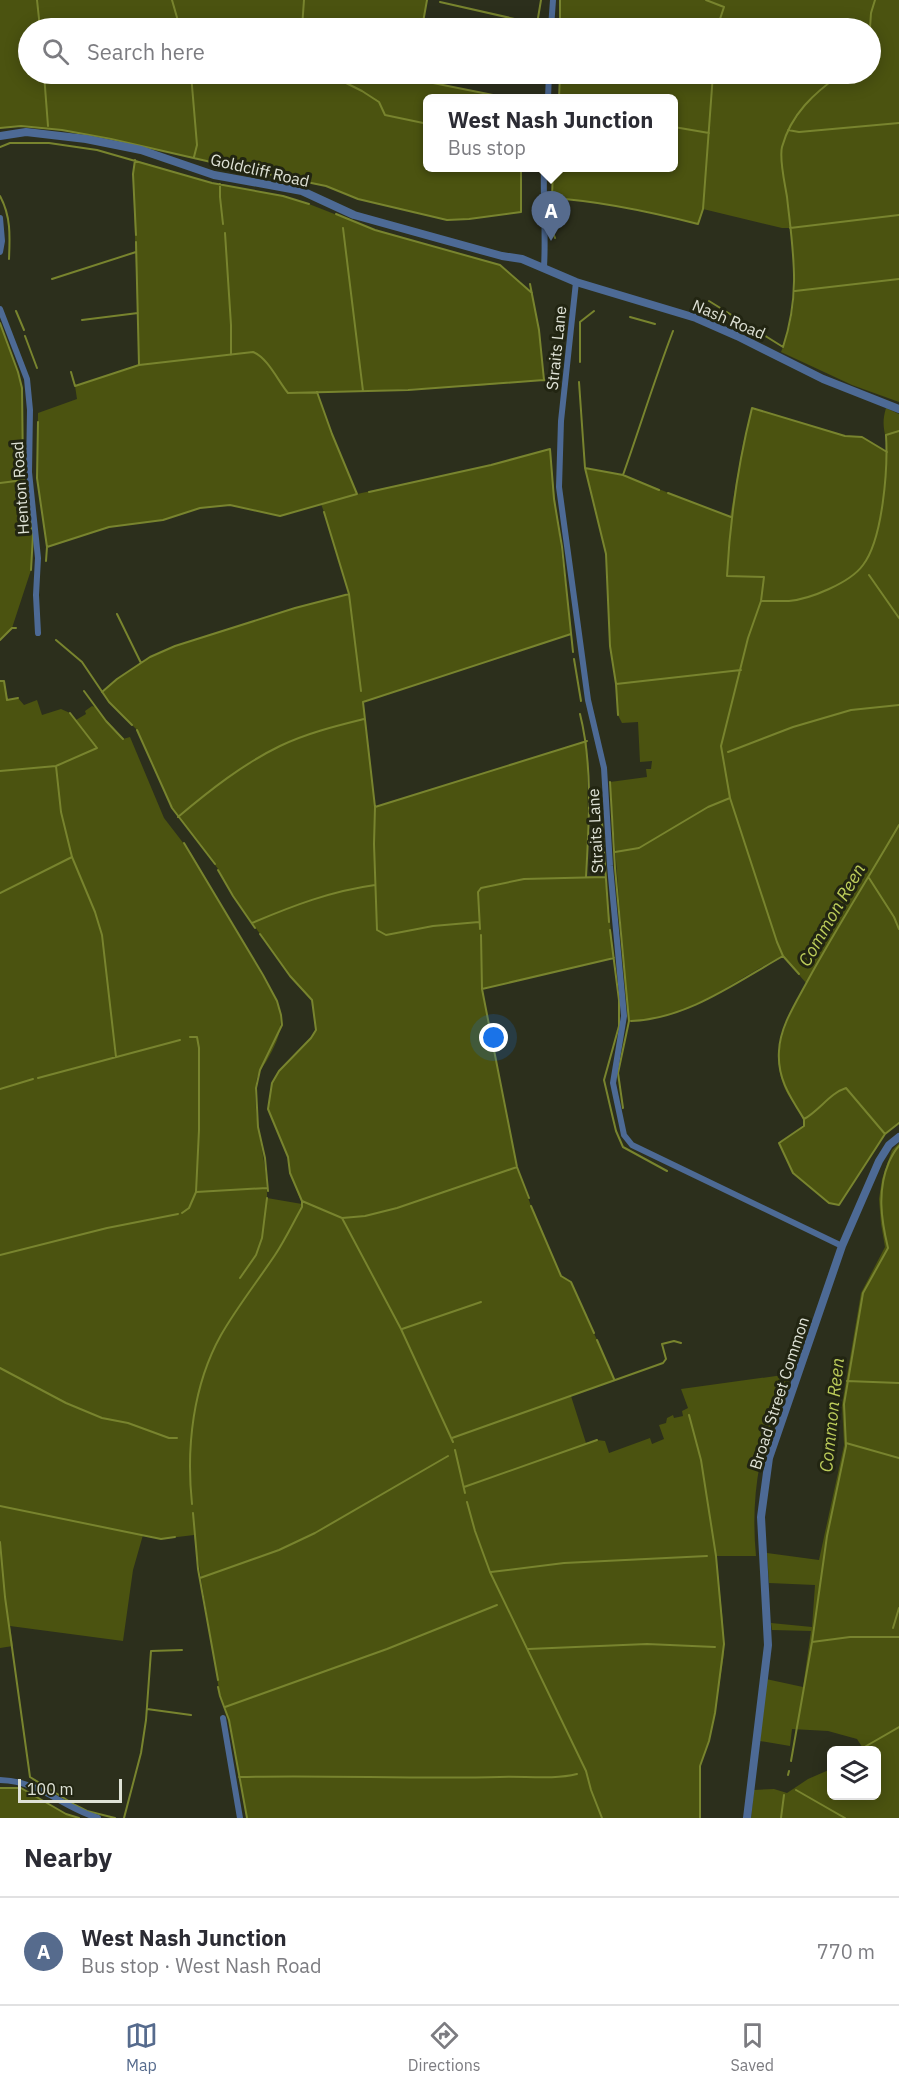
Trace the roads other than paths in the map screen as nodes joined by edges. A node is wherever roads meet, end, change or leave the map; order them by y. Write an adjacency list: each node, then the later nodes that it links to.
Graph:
1 (553, 0): 2 (street)
2 (552, 18)
3 (0, 136): 7 (street, Goldcliff Road)
4 (544, 172): 7 (street)
5 (0, 218): 6 (street)
6 (0, 252)
7 (544, 267): 8 (street, Nash Road)
8 (576, 282): 10 (street, Nash Road); 13 (street, Straits Lane)
9 (0, 309): 11 (street, Henton Road)
10 (899, 409)
11 (38, 633)
12 (899, 1137): 13 (street, Broad Street Common)
13 (842, 1246): 18 (street, Broad Street Common)
14 (224, 1718): 17 (street)
15 (0, 1780): 16 (street)
16 (98, 1818)
17 (240, 1818)
18 (747, 1818)

